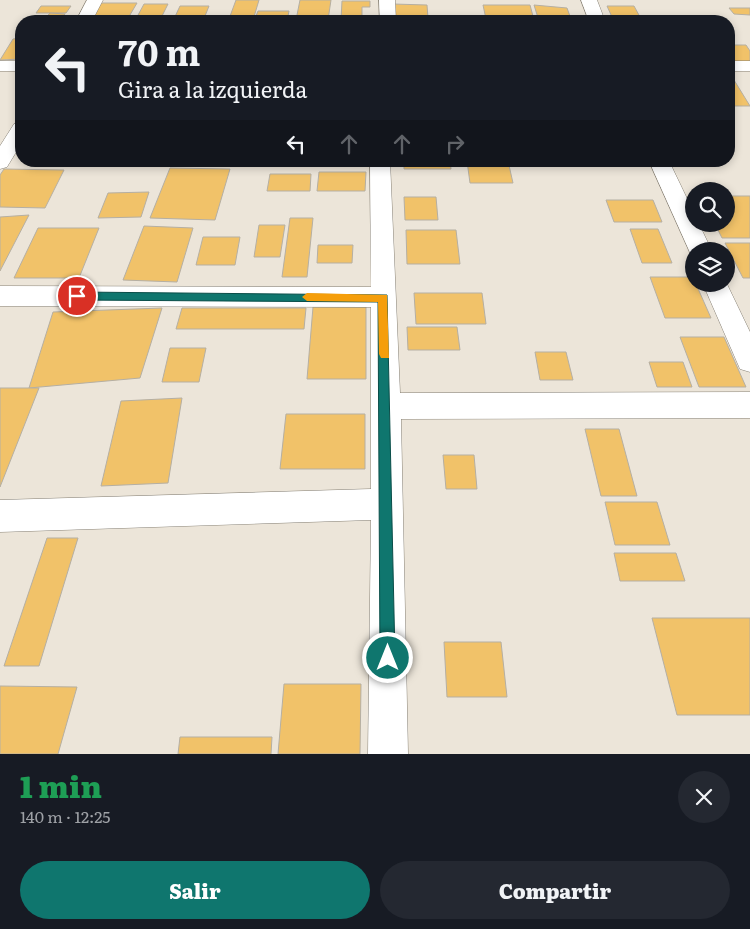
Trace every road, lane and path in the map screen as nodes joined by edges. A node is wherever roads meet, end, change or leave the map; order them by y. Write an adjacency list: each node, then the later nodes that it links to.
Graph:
1 (95, 0): 4 (street)
2 (387, 0): 5 (street)
3 (589, 0): 6 (street)
4 (87, 15)
5 (388, 15)
6 (595, 15)
7 (0, 66): 8 (street)
8 (15, 66)
9 (735, 66): 10 (street)
10 (750, 66)
11 (15, 141): 12 (street)
12 (6, 160)
13 (380, 167): 18 (street)
14 (662, 167): 15 (street)
15 (696, 242)
16 (719, 292): 19 (street)
17 (0, 296): 18 (street)
18 (383, 298): 20 (street)
19 (750, 361)
20 (386, 406): 21 (street); 22 (street)
21 (750, 406)
22 (387, 504): 23 (street); 24 (street)
23 (0, 516)
24 (388, 754)

